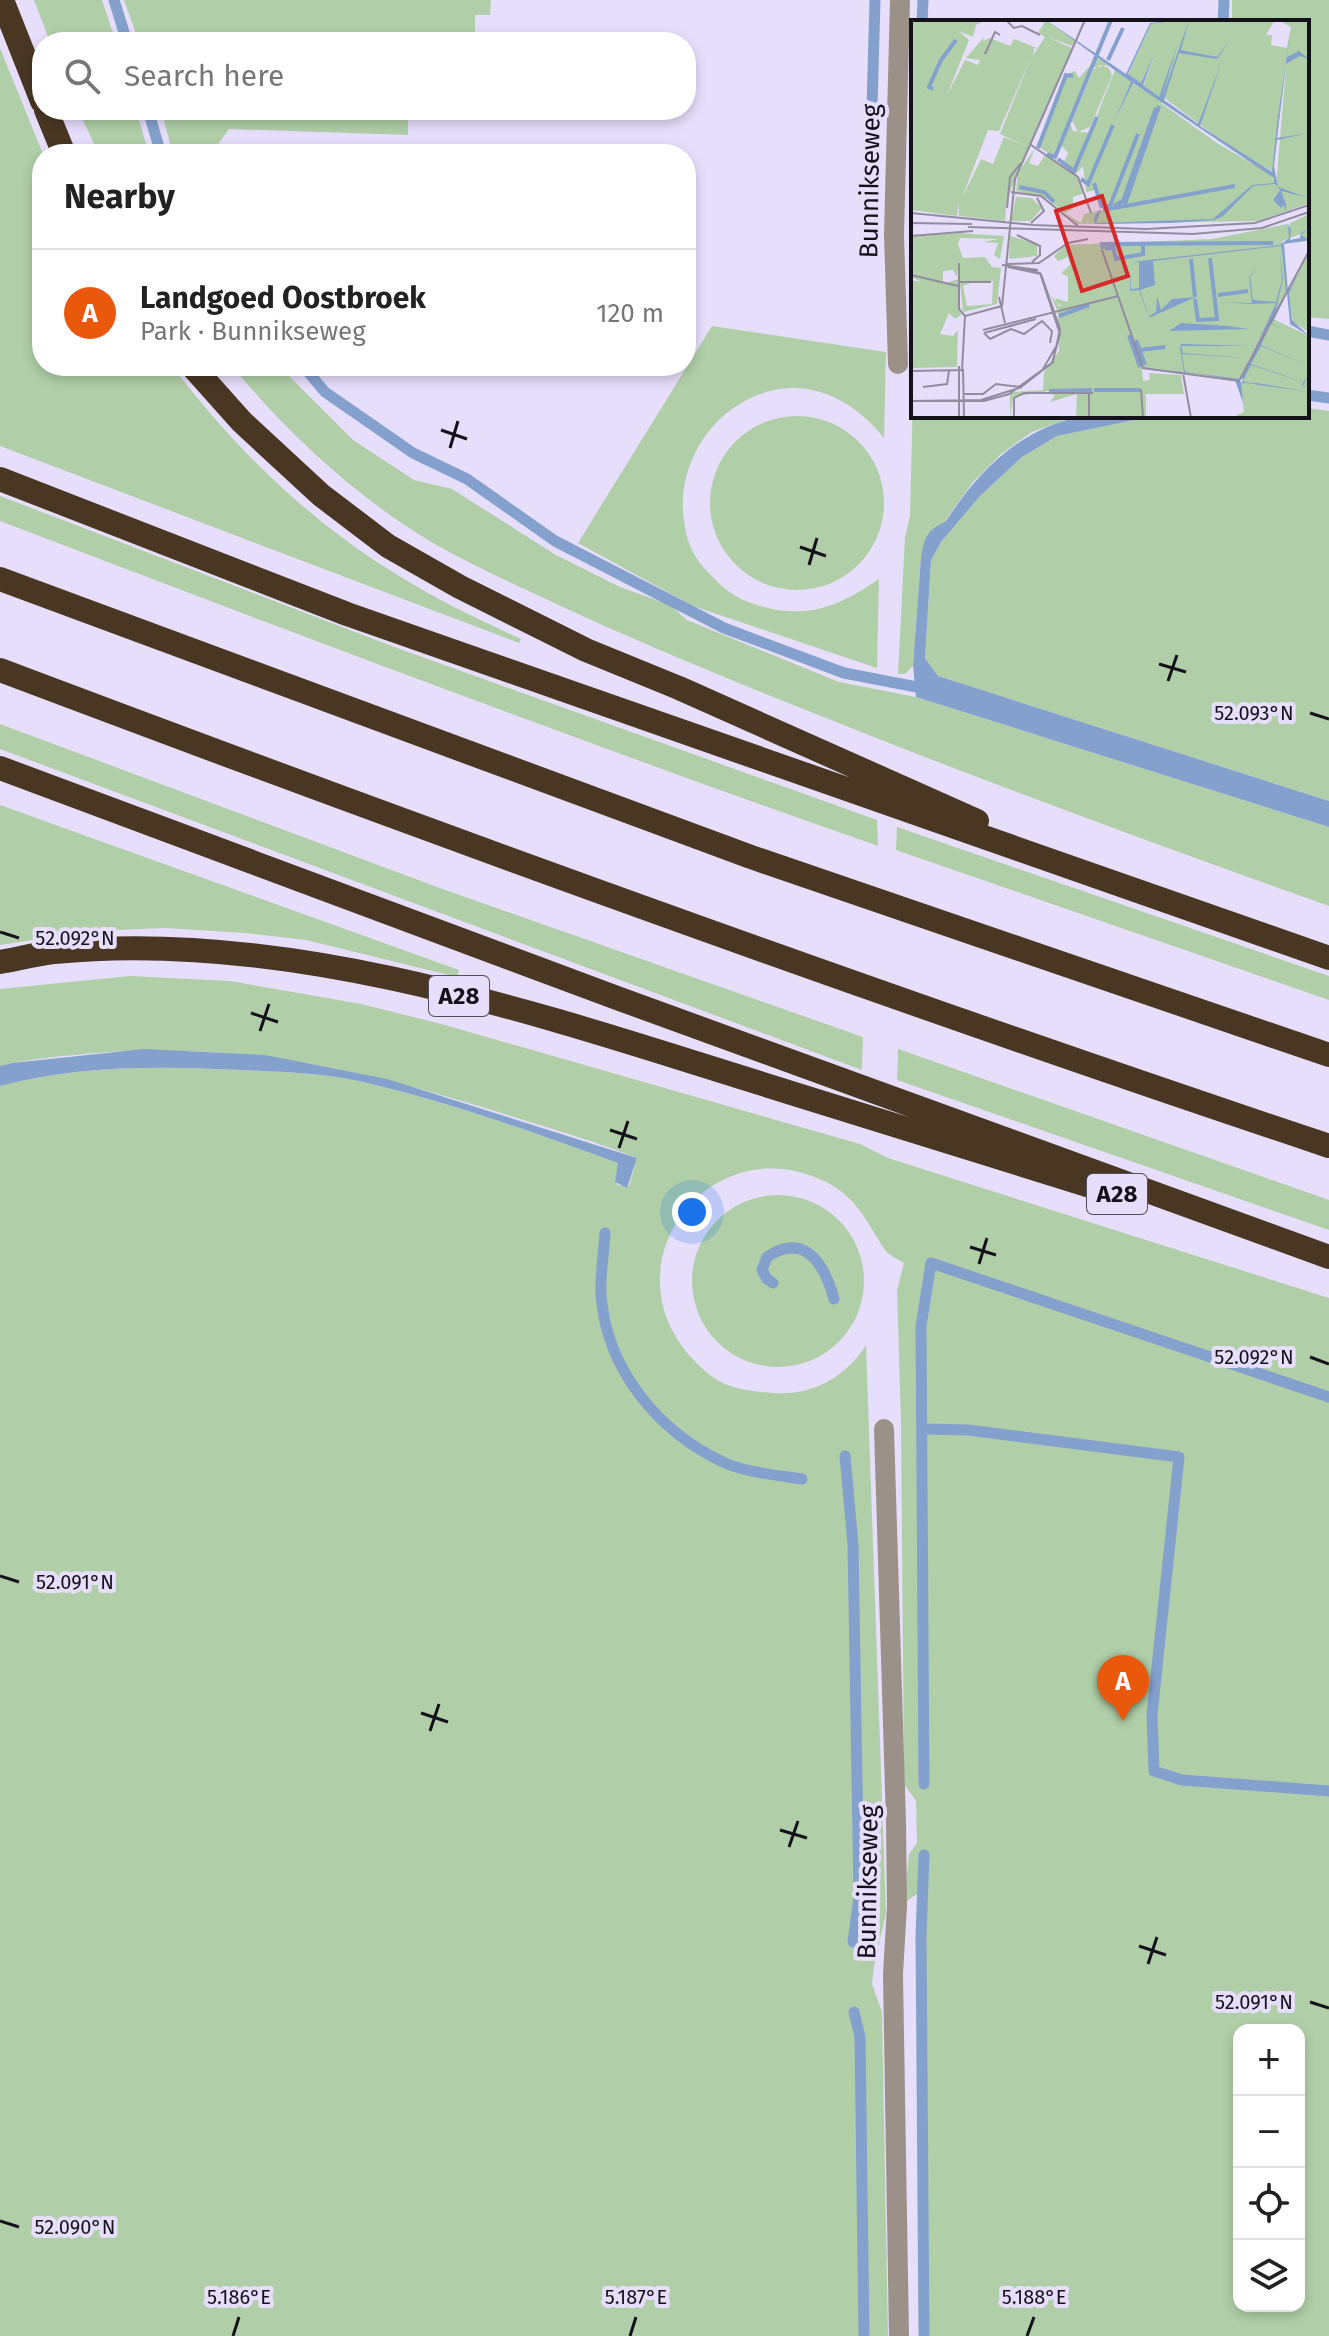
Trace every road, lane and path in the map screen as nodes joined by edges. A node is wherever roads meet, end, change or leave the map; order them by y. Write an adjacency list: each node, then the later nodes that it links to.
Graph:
1 (2, 0): 3 (highway)
2 (900, 0): 6 (street, Bunnikseweg)
3 (32, 76)
4 (50, 120): 5 (highway)
5 (60, 144)
6 (898, 364)
7 (201, 376): 12 (highway)
8 (0, 479): 12 (highway)
9 (0, 579): 15 (highway)
10 (0, 670): 16 (highway)
11 (0, 768): 17 (highway, A28)
12 (1147, 896): 13 (highway)
13 (1329, 958)
14 (0, 962): 17 (highway, A28)
15 (1329, 1055)
16 (1329, 1146)
17 (1329, 1258)
18 (884, 1429): 19 (street, Bunnikseweg)
19 (899, 2336)

